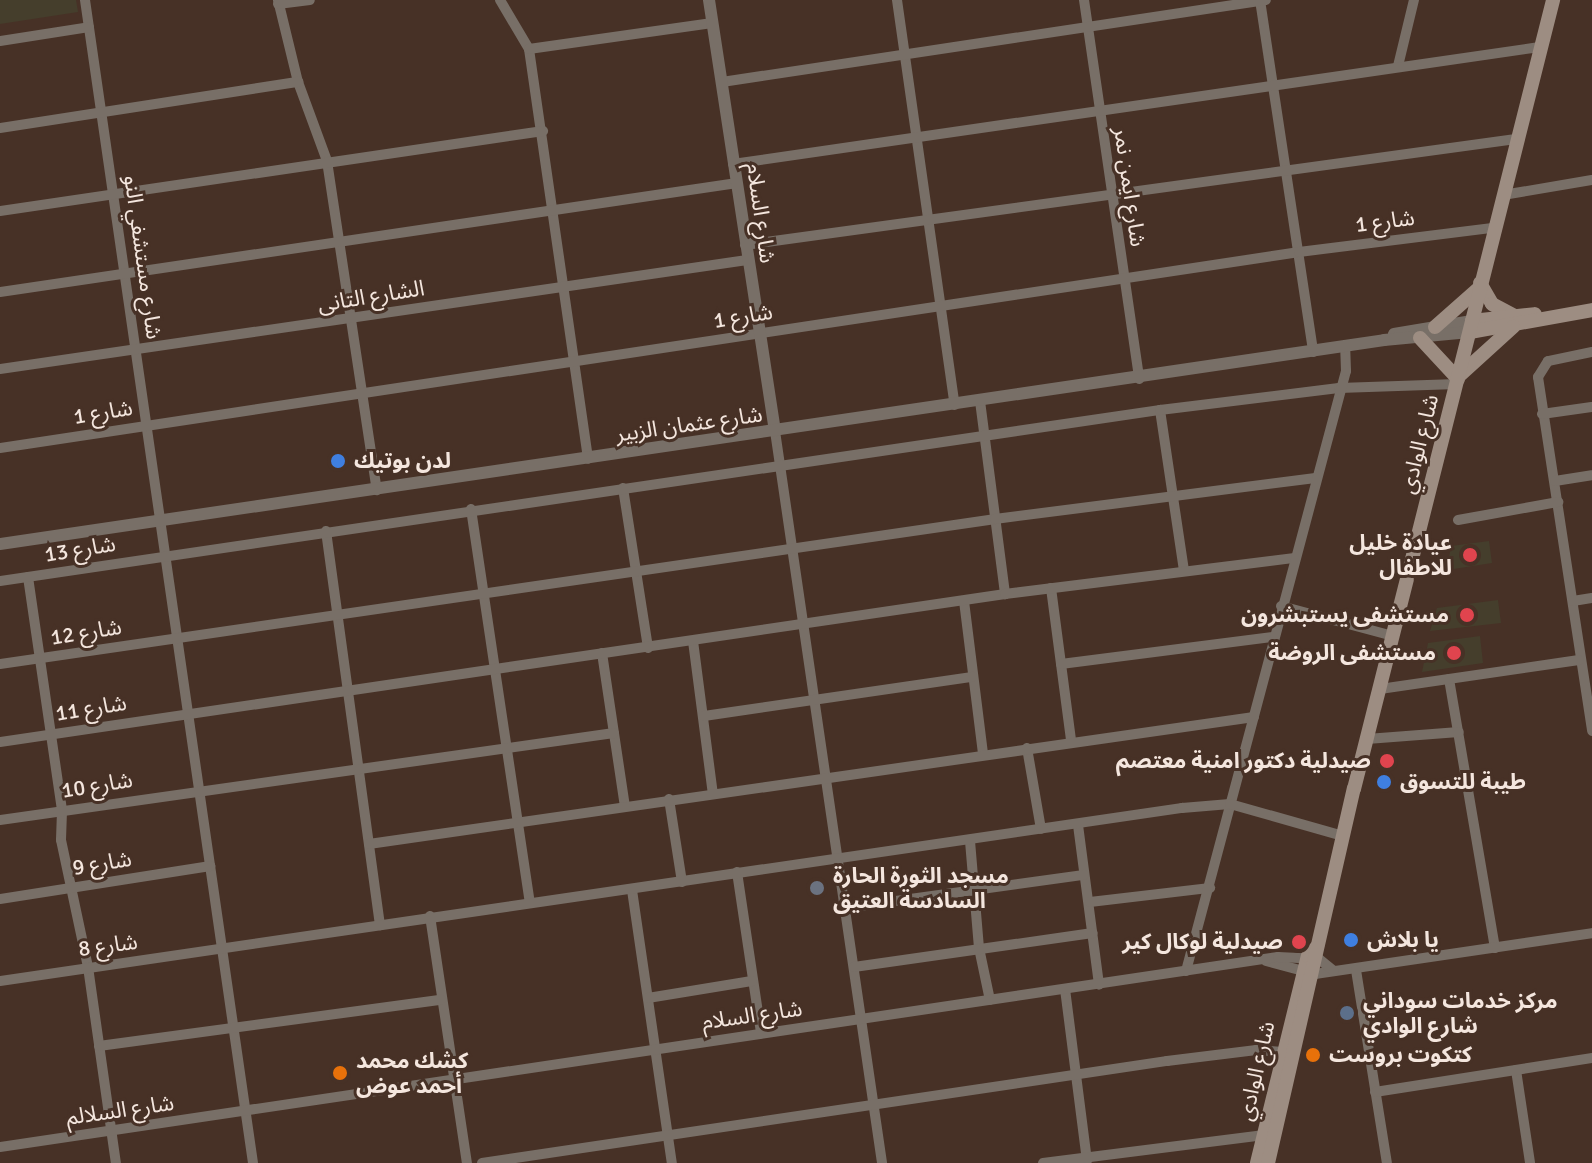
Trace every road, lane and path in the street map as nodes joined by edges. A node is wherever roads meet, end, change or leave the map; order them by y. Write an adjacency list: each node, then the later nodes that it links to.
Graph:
1 (85, 0): 12 (street, شارع مستشفي النو)
2 (310, 0): 10 (street)
3 (500, 0): 16 (street)
4 (709, 0): 11 (street, شارع السلام)
5 (897, 0): 17 (street)
6 (1084, 0): 13 (street, شارع ايمن نمر)
7 (1262, 0): 13 (street); 21 (street)
8 (1414, 0): 18 (street)
9 (1553, 0): 15 (main road, شارع الوادي)
10 (278, 2): 19 (street)
11 (712, 23): 16 (street); 20 (street, شارع السلام)
12 (89, 27): 14 (street); 23 (street, شارع مستشفي النو)
13 (1088, 27): 17 (street); 22 (street, شارع ايمن نمر)
14 (0, 41)
15 (1540, 47): 18 (street); 27 (main road, شارع الوادي)
16 (529, 49): 25 (street)
17 (902, 53): 20 (street); 26 (street)
18 (1398, 66): 21 (street)
19 (298, 82): 23 (street); 28 (street)
20 (722, 82): 29 (street, شارع السلام)
21 (1273, 85): 22 (street); 30 (street)
22 (1099, 111): 26 (street); 35 (street, شارع ايمن نمر)
23 (102, 113): 24 (street); 33 (street, شارع مستشفي النو)
24 (0, 128)
25 (543, 131): 28 (street); 37 (street)
26 (916, 139): 29 (street); 38 (street)
27 (1516, 139): 30 (street); 34 (main road, شارع الوادي)
28 (327, 161): 33 (street); 40 (street)
29 (733, 164): 32 (street, شارع السلام)
30 (1288, 169): 35 (street); 42 (street)
31 (1592, 180): 34 (street)
32 (737, 183): 37 (street); 41 (street, شارع السلام)
33 (113, 194): 36 (street); 44 (street, شارع مستشفي النو)
34 (1503, 195): 39 (main road, شارع الوادي)
35 (1112, 196): 38 (street); 45 (street, شارع ايمن نمر)
36 (0, 211)
37 (552, 211): 40 (street); 47 (street)
38 (927, 221): 41 (street); 49 (street)
39 (1493, 228): 42 (street, شارع 1); 46 (main road, شارع الوادي)
40 (340, 242): 44 (street); 51 (street)
41 (745, 245): 43 (street, شارع السلام)
42 (1299, 252): 45 (street, شارع 1); 60 (street)
43 (747, 260): 47 (street, الشارع التانى); 55 (street, شارع السلام)
44 (125, 273): 48 (street); 59 (street, شارع مستشفي النو)
45 (1123, 280): 49 (street, شارع 1); 64 (street, شارع ايمن نمر)
46 (1479, 286): 52 (main road); 53 (main road, شارع الوادي); 54 (main road)
47 (563, 287): 51 (street, الشارع التانى); 62 (street)
48 (0, 292)
49 (940, 307): 55 (street, شارع 1); 69 (street)
50 (1592, 310): 52 (main road)
51 (352, 321): 59 (street, الشارع التانى); 67 (street)
52 (1513, 321): 53 (main road); 65 (main road)
53 (1471, 326): 54 (street, شارع عثمان الزبير); 56 (street, شارع عثمان الزبير); 65 (main road, شارع الوادي)
54 (1435, 327): 57 (street, شارع عثمان الزبير)
55 (759, 334): 62 (street, شارع 1); 74 (street, شارع السلام)
56 (1420, 338): 57 (street, شارع عثمان الزبير); 65 (main road)
57 (1384, 340): 58 (street, شارع عثمان الزبير)
58 (1345, 347): 60 (street, شارع عثمان الزبير); 66 (street)
59 (136, 349): 63 (street, الشارع التانى); 73 (street, شارع مستشفي النو)
60 (1313, 352): 64 (street, شارع عثمان الزبير)
61 (1592, 352): 72 (street)
62 (573, 364): 67 (street, شارع 1); 77 (street)
63 (0, 369)
64 (1139, 379): 68 (street, شارع عثمان الزبير)
65 (1458, 379): 66 (street, شارع 13); 108 (main road, شارع الوادي)
66 (1339, 388): 71 (street, شارع 13); 80 (street)
67 (364, 395): 73 (street, شارع 1); 83 (street)
68 (980, 401): 69 (street, شارع عثمان الزبير); 75 (street)
69 (955, 405): 74 (street, شارع عثمان الزبير)
70 (1592, 407): 72 (street)
71 (1160, 410): 75 (street, شارع 13); 84 (street)
72 (1542, 414): 81 (street)
73 (147, 425): 76 (street, شارع 1); 87 (street, شارع مستشفي النو)
74 (775, 431): 77 (street, شارع عثمان الزبير); 78 (street)
75 (984, 436): 78 (street, شارع 13); 88 (street)
76 (0, 448)
77 (588, 459): 83 (street, شارع عثمان الزبير)
78 (781, 468): 82 (street, شارع 13); 92 (street)
79 (1592, 475): 81 (street)
80 (1315, 478): 84 (street, شارع 12); 94 (street)
81 (1555, 481): 85 (street)
82 (623, 488): 86 (street, شارع 13); 95 (street)
83 (377, 490): 87 (street, شارع عثمان الزبير)
84 (1171, 494): 88 (street, شارع 12); 96 (street)
85 (1558, 502): 89 (street); 104 (street)
86 (471, 509): 90 (street, شارع 13); 100 (street)
87 (160, 519): 91 (street, شارع عثمان الزبير); 93 (street, شارع مستشفي النو)
88 (995, 519): 92 (street, شارع 12); 101 (street)
89 (1458, 520)
90 (326, 531): 93 (street, شارع 13); 106 (street)
91 (0, 544)
92 (792, 550): 95 (street, شارع 12); 107 (street)
93 (165, 556): 97 (street, شارع 13); 110 (street, شارع مستشفي النو)
94 (1293, 558): 96 (street, شارع 11); 105 (street)
95 (635, 570): 100 (street, شارع 12); 112 (street)
96 (1184, 570): 99 (street, شارع 11)
97 (28, 577): 98 (street, شارع 13); 114 (street)
98 (0, 581)
99 (1051, 588): 101 (street, شارع 11); 117 (street)
100 (483, 593): 106 (street, شارع 12); 118 (street)
101 (1005, 594): 103 (street, شارع 11)
102 (1592, 598): 104 (street)
103 (964, 601): 107 (street, شارع 11); 119 (street)
104 (1573, 601): 115 (street)
105 (1281, 606): 108 (street); 109 (street)
106 (336, 614): 110 (street, شارع 12); 122 (street)
107 (804, 625): 111 (street, شارع 11); 123 (street)
108 (1393, 636): 121 (main road, شارع الوادي)
109 (1273, 637): 117 (street); 126 (street)
110 (177, 638): 114 (street, شارع 12); 124 (street, شارع مستشفي النو)
111 (693, 641): 112 (street, شارع 11); 125 (street)
112 (648, 648): 113 (street, شارع 11)
113 (602, 653): 118 (street, شارع 11); 129 (street)
114 (41, 659): 116 (street, شارع 12); 130 (street)
115 (1579, 660): 120 (street); 127 (street)
116 (0, 664)
117 (1061, 664): 132 (street)
118 (494, 670): 122 (street, شارع 11); 134 (street)
119 (972, 677): 123 (street); 136 (street)
120 (1449, 679): 121 (street); 128 (street)
121 (1380, 689): 131 (main road, شارع الوادي)
122 (347, 691): 124 (street, شارع 11); 137 (street)
123 (815, 702): 125 (street); 138 (street)
124 (188, 715): 130 (street, شارع 11); 139 (street, شارع مستشفي النو)
125 (704, 716): 140 (street)
126 (1254, 717): 132 (street); 142 (street)
127 (1592, 724)
128 (1459, 732): 131 (street); 170 (street)
129 (614, 733): 134 (street, شارع 10); 143 (street)
130 (51, 735): 133 (street, شارع 11); 144 (street)
131 (1367, 739): 149 (main road, شارع الوادي)
132 (1071, 740): 135 (street)
133 (0, 742)
134 (506, 747): 137 (street, شارع 10); 146 (street)
135 (1027, 748): 136 (street); 148 (street)
136 (983, 754): 138 (street)
137 (359, 768): 139 (street, شارع 10); 151 (street)
138 (826, 779): 140 (street); 152 (street)
139 (199, 792): 144 (street, شارع 10); 153 (street, شارع مستشفي النو)
140 (713, 794): 141 (street)
141 (669, 799): 143 (street); 156 (street)
142 (1230, 804): 147 (street, شارع 8); 149 (street); 158 (street)
143 (625, 806): 146 (street)
144 (62, 811): 145 (street, شارع 10); 157 (street)
145 (0, 820)
146 (517, 824): 151 (street); 163 (street)
147 (1078, 825): 148 (street, شارع 8); 155 (street)
148 (1041, 829): 150 (street, شارع 8)
149 (1343, 836): 172 (main road, شارع الوادي)
150 (970, 841): 152 (street, شارع 8); 160 (street)
151 (369, 844): 166 (street)
152 (838, 859): 154 (street, شارع 8); 164 (street)
153 (210, 866): 157 (street, شارع 9); 171 (street, شارع مستشفي النو)
154 (737, 872): 156 (street, شارع 8); 181 (street)
155 (1084, 875): 160 (street); 162 (street)
156 (682, 882): 159 (street, شارع 8)
157 (73, 887): 161 (street, شارع 9); 174 (street)
158 (1210, 888): 162 (street); 177 (street)
159 (632, 890): 163 (street, شارع 8); 184 (street)
160 (973, 891): 164 (street); 169 (street)
161 (0, 899)
162 (1090, 902): 167 (street)
163 (530, 903): 165 (street, شارع 8)
164 (845, 908): 175 (street)
165 (430, 916): 166 (street, شارع 8); 185 (street)
166 (380, 925): 171 (street, شارع 8)
167 (1093, 933): 169 (street); 182 (street)
168 (1592, 933): 170 (street)
169 (979, 948): 175 (street); 186 (street)
170 (1495, 948): 176 (street)
171 (222, 949): 174 (street, شارع 8); 188 (street, شارع مستشفي النو)
172 (1315, 954): 173 (street, شارع السلام); 178 (street); 179 (main road, شارع الوادي)
173 (1266, 961): 177 (street, شارع السلام); 179 (street, شارع السلام)
174 (88, 967): 180 (street, شارع 8); 190 (street)
175 (854, 967): 187 (street)
176 (1356, 970): 178 (street); 197 (street)
177 (1186, 971): 182 (street, شارع السلام)
178 (1334, 971): 179 (street)
179 (1309, 974): 192 (main road, شارع الوادي); 213 (main road, شارع الوادي)
180 (0, 981)
181 (752, 981): 184 (street); 189 (street)
182 (1099, 985): 183 (street, شارع السلام)
183 (1065, 989): 186 (street, شارع السلام); 195 (street)
184 (648, 998): 191 (street)
185 (441, 1000): 188 (street); 196 (street)
186 (990, 1000): 187 (street, شارع السلام)
187 (862, 1019): 189 (street, شارع السلام); 198 (street)
188 (233, 1029): 190 (street); 199 (street, شارع مستشفي النو)
189 (761, 1033): 191 (street, شارع السلام)
190 (99, 1046): 200 (street)
191 (655, 1049): 196 (street, شارع السلام); 201 (street)
192 (1283, 1052): 195 (street); 202 (main road, شارع الوادي)
193 (1592, 1058): 194 (street)
194 (1516, 1070): 197 (street); 215 (street)
195 (1077, 1075): 198 (street); 204 (street)
196 (452, 1080): 199 (street, شارع السلام); 207 (street)
197 (1375, 1092): 214 (street)
198 (874, 1105): 201 (street); 210 (street)
199 (246, 1112): 200 (street, شارع السلالم); 206 (street, شارع مستشفي النو)
200 (112, 1132): 203 (street, شارع السلالم); 205 (street)
201 (668, 1134): 208 (street); 209 (street)
202 (1264, 1135): 204 (street); 212 (main road, شارع الوادي)
203 (0, 1147)
204 (1087, 1160): 211 (street)
205 (116, 1163)
206 (253, 1163)
207 (467, 1163)
208 (482, 1163)
209 (672, 1163)
210 (882, 1163)
211 (1043, 1163)
212 (1257, 1163)
213 (1268, 1163)
214 (1387, 1163)
215 (1530, 1163)

